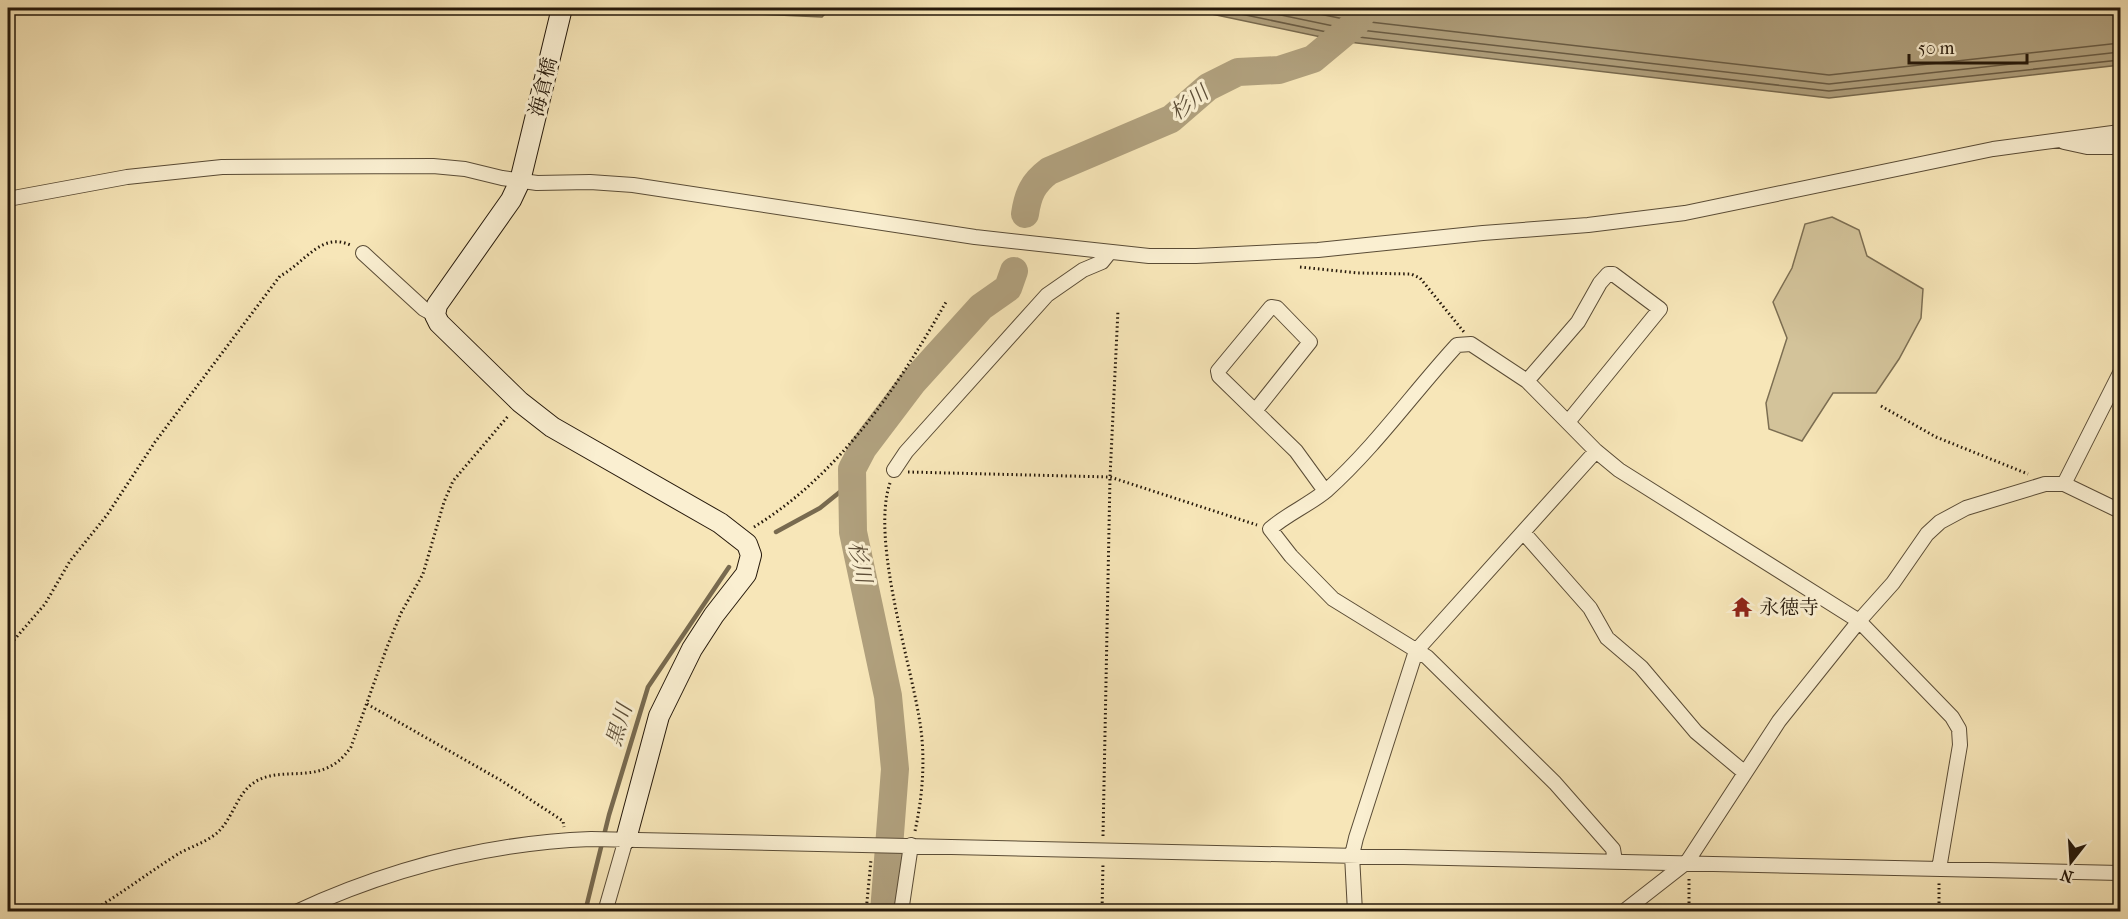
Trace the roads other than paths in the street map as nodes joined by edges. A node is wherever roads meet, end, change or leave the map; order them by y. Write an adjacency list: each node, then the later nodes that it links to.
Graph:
1 (562, 8): 5 (street, 海倉橋)
2 (2121, 132): 3 (street)
3 (2050, 139): 4 (street); 7 (street)
4 (2121, 147)
5 (522, 173): 6 (street); 7 (street); 9 (street, 海倉橋)
6 (8, 199)
7 (1110, 252): 15 (street)
8 (363, 253): 9 (street)
9 (435, 315): 23 (street)
10 (2121, 373): 16 (street)
11 (1527, 381): 13 (street); 13 (street); 17 (street)
12 (1255, 411): 12 (street); 17 (street)
13 (1568, 422): 14 (street)
14 (1596, 451): 19 (street); 20 (street)
15 (894, 470)
16 (2064, 484): 18 (street); 20 (street)
17 (1325, 491): 21 (street)
18 (2121, 511)
19 (1522, 532): 21 (street); 22 (street)
20 (1859, 621): 22 (street); 28 (street)
21 (1416, 651): 25 (street); 26 (street)
22 (1745, 773): 27 (street)
23 (621, 839): 24 (street); 30 (street); 31 (street)
24 (908, 845): 25 (street); 32 (street)
25 (1352, 855): 26 (street); 33 (street)
26 (1615, 861): 27 (street)
27 (1686, 862): 28 (street); 34 (street)
28 (1939, 869): 29 (street)
29 (2121, 873)
30 (296, 912)
31 (605, 912)
32 (901, 912)
33 (1355, 912)
34 (1623, 912)

